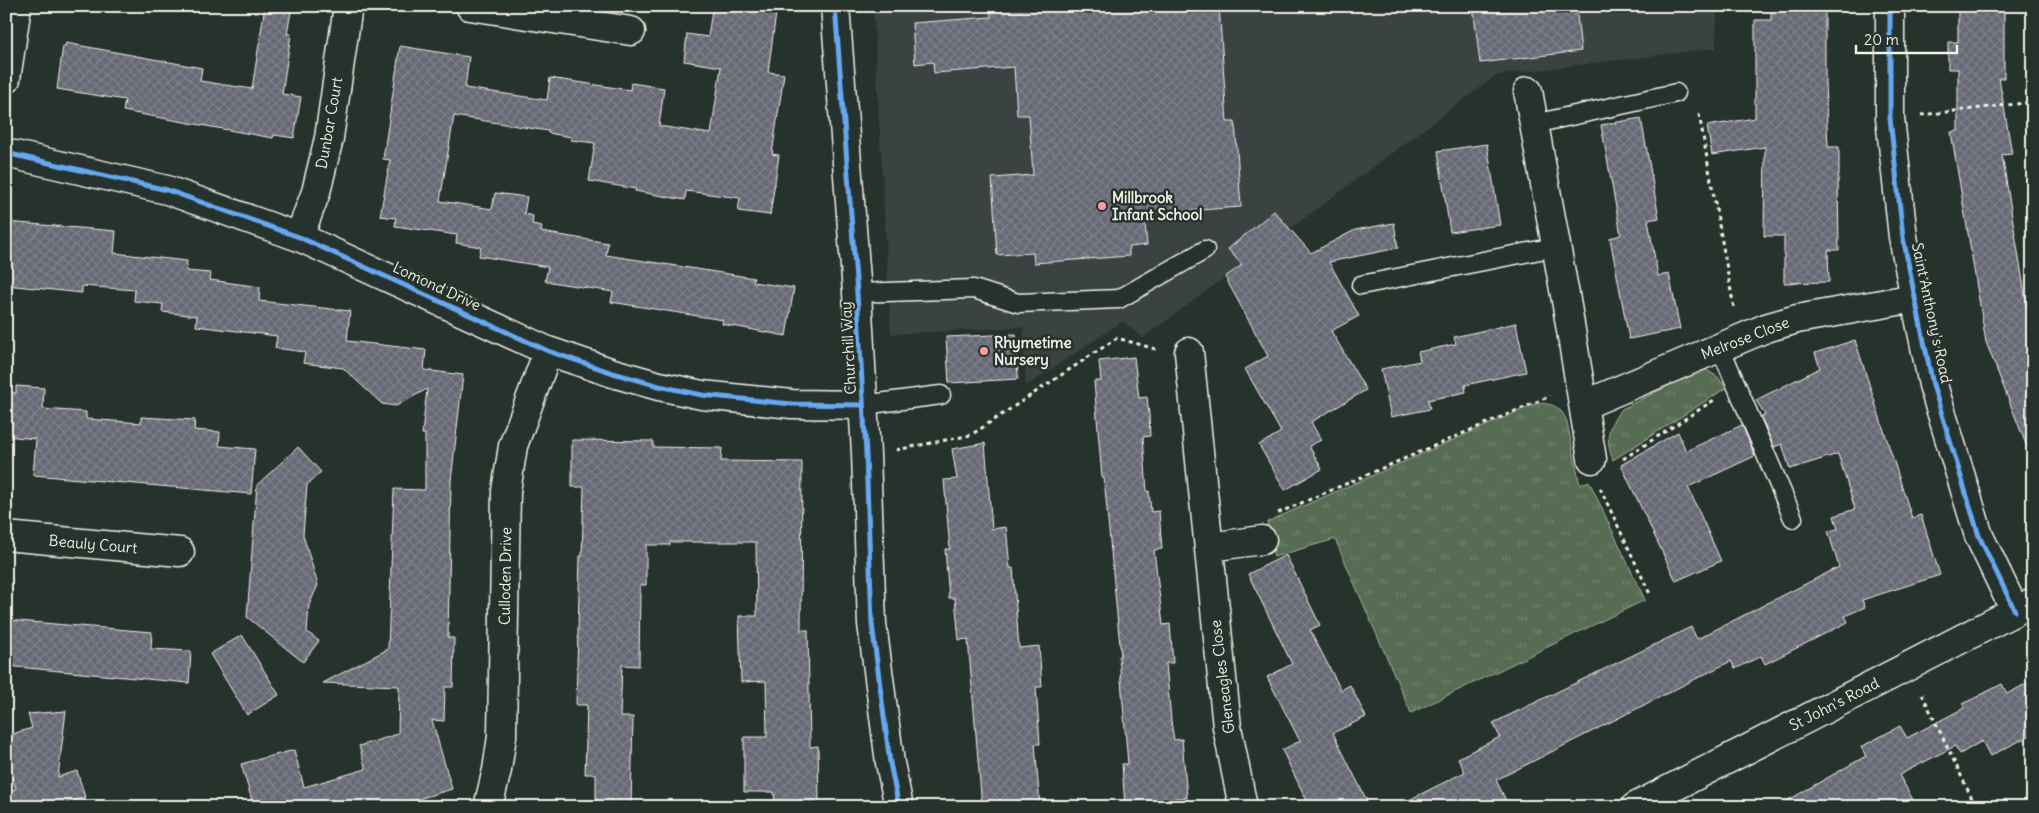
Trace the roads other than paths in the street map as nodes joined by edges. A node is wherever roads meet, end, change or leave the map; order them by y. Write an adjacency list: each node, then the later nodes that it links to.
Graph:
1 (17, 6): 7 (street)
2 (348, 6): 12 (street, Dunbar Court)
3 (470, 6): 6 (street)
4 (835, 6): 16 (street, Churchill Way)
5 (1890, 6): 17 (street, Saint Anthony's Road)
6 (631, 31)
7 (6, 79)
8 (1528, 91): 10 (street)
9 (1676, 94): 10 (lane)
10 (1534, 124): 13 (street)
11 (6, 153): 12 (street, Lomond Drive)
12 (299, 237): 19 (street, Lomond Drive)
13 (1555, 246): 15 (lane); 21 (street)
14 (1205, 250): 16 (lane)
15 (1362, 285)
16 (857, 293): 23 (street, Churchill Way)
17 (1914, 298): 18 (street, Melrose Close); 30 (street, Saint Anthony's Road)
18 (1730, 343): 21 (street, Melrose Close); 25 (lane)
19 (548, 351): 23 (street, Lomond Drive); 31 (street, Culloden Drive)
20 (1189, 352): 28 (street, Gleneagles Close)
21 (1582, 394): 24 (street)
22 (941, 395): 23 (lane)
23 (864, 405): 32 (street, Churchill Way)
24 (1602, 468)
25 (1793, 518)
26 (6, 536): 29 (street, Beauly Court)
27 (1262, 540): 28 (street)
28 (1209, 547): 33 (street, Gleneagles Close)
29 (180, 552)
30 (2024, 606): 34 (street, St John's Road)
31 (488, 807)
32 (899, 807)
33 (1243, 807)
34 (1635, 807)

